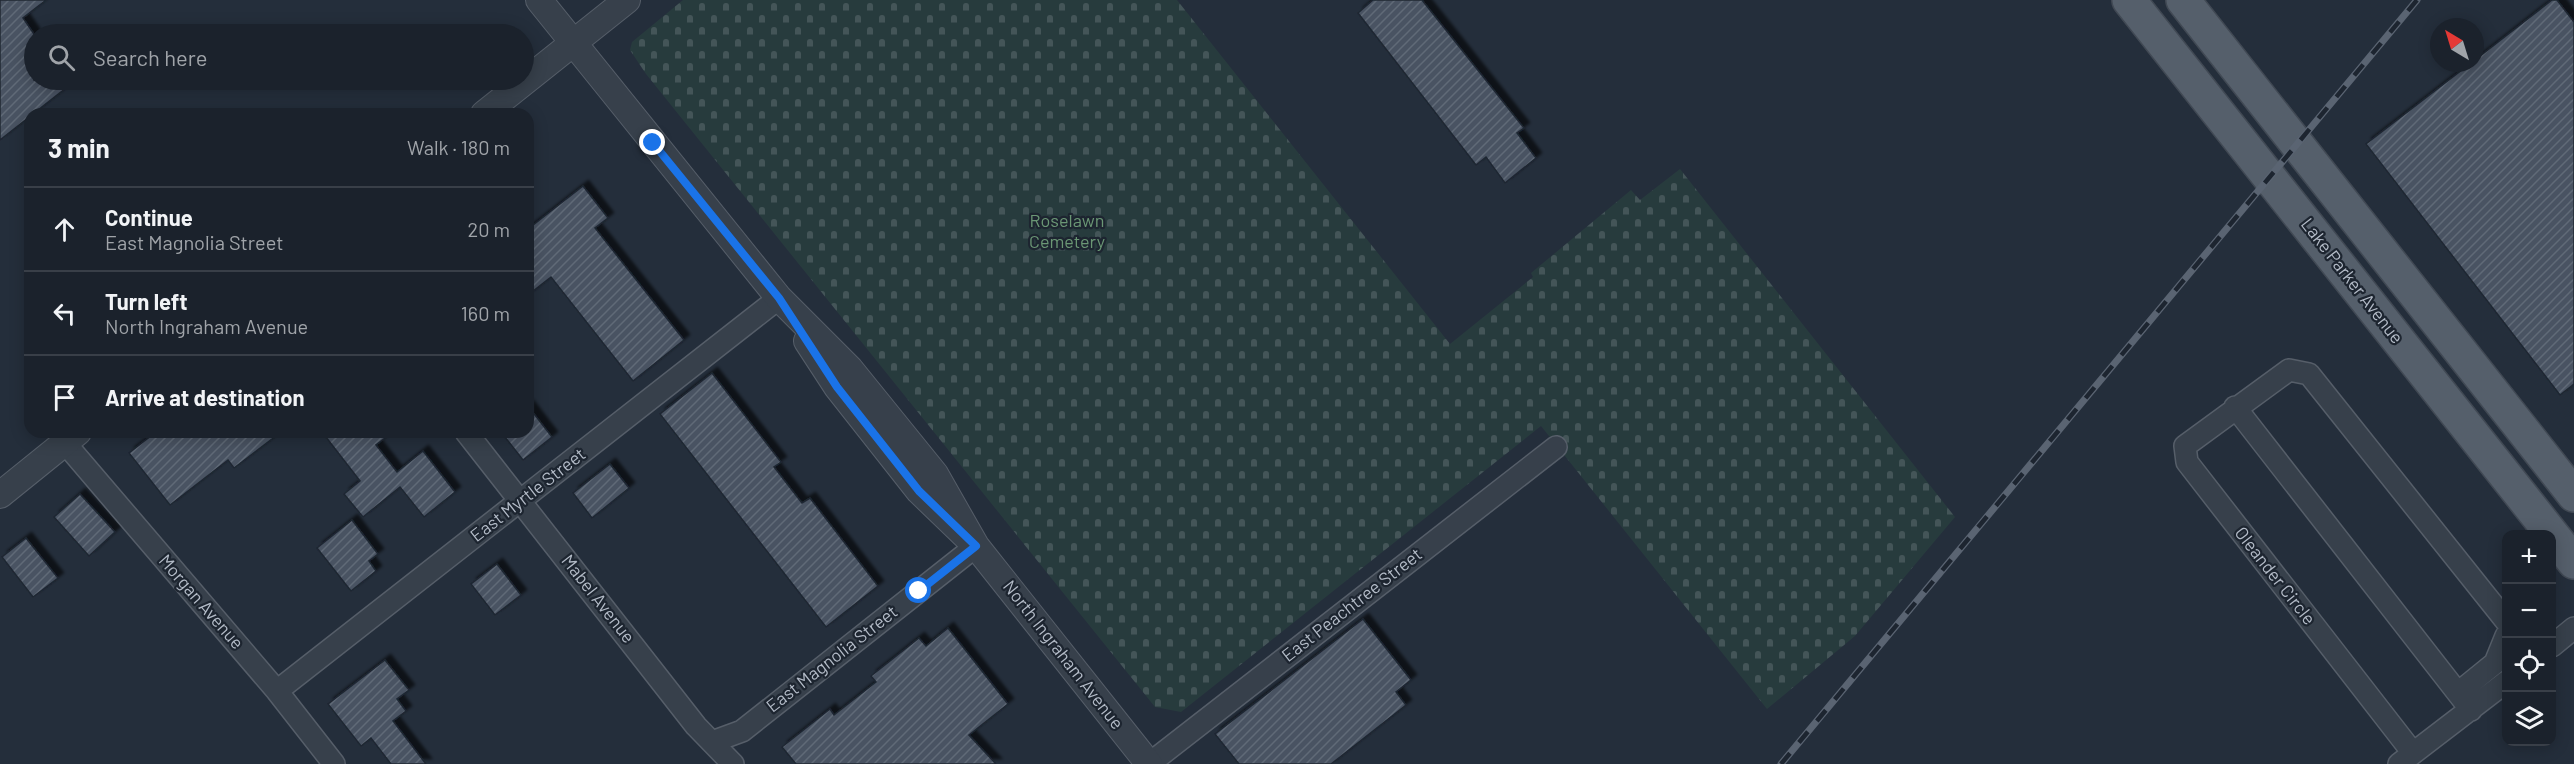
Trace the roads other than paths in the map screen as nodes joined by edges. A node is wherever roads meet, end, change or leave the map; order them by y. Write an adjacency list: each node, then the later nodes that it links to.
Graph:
1 (538, 0): 5 (street, North Ingraham Avenue)
2 (627, 0): 5 (street)
3 (2129, 0): 15 (main road, Lake Parker Avenue)
4 (2183, 0): 17 (main road)
5 (572, 43): 6 (street); 9 (street, North Ingraham Avenue)
6 (534, 74)
7 (514, 90): 8 (street)
8 (491, 108)
9 (779, 298): 18 (street, East Myrtle Street); 20 (street, North Ingraham Avenue)
10 (2235, 407): 22 (street, Oleander Circle); 28 (street); 31 (street, Oleander Circle)
11 (71, 438): 16 (street)
12 (73, 438): 27 (street, Morgan Avenue)
13 (471, 438): 18 (street, Mabel Avenue)
14 (1556, 447): 34 (street, East Peachtree Street)
15 (2511, 483): 19 (main road); 21 (main road, Lake Parker Avenue)
16 (0, 495)
17 (2574, 495)
18 (521, 500): 27 (street, East Myrtle Street); 30 (street, Mabel Avenue)
19 (2574, 534)
20 (976, 546): 30 (street, East Magnolia Street); 34 (street, North Ingraham Avenue)
21 (2574, 562)
22 (2502, 616)
23 (2574, 628): 25 (street)
24 (2505, 638): 28 (street)
25 (2556, 643)
26 (2502, 685): 29 (street)
27 (277, 692): 32 (street, Morgan Avenue)
28 (2458, 693): 29 (street)
29 (2471, 710): 31 (street)
30 (712, 742): 33 (street, Mabel Avenue)
31 (2406, 758)
32 (334, 764)
33 (733, 764)
34 (1149, 764)

